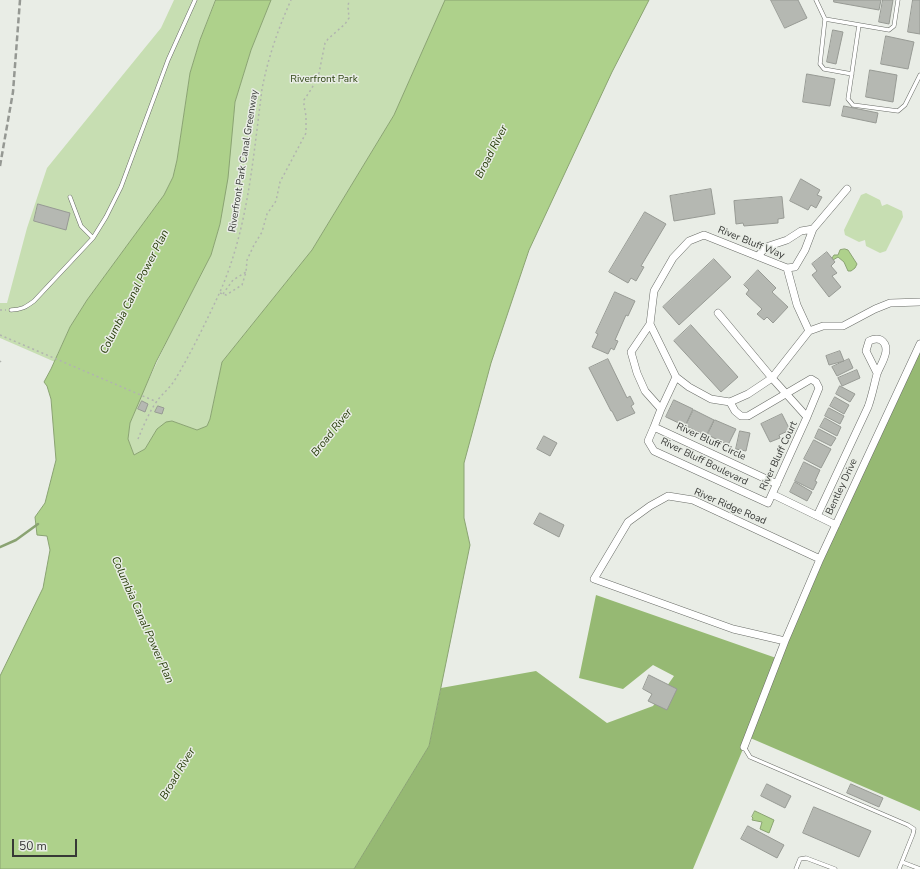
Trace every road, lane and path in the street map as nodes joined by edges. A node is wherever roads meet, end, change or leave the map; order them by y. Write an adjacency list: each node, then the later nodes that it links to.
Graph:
1 (194, 0): 13 (lane)
2 (291, 0): 17 (path, Riverfront Park Canal Greenway)
3 (349, 0): 16 (path)
4 (816, 0): 6 (lane)
5 (898, 0): 7 (lane)
6 (826, 19): 7 (lane); 8 (lane)
7 (859, 25): 8 (lane)
8 (852, 74): 9 (lane)
9 (920, 75)
10 (847, 189): 12 (street)
11 (70, 197): 13 (lane)
12 (813, 229): 14 (street); 15 (street)
13 (92, 238): 20 (lane)
14 (758, 256): 15 (street, River Bluff Way); 22 (street, River Bluff Way)
15 (787, 268): 23 (street, River Bluff Way)
16 (246, 272): 18 (path); 18 (path)
17 (220, 292): 18 (path); 30 (path, Riverfront Park Canal Greenway)
18 (223, 294)
19 (920, 302): 23 (street)
20 (11, 310)
21 (718, 313): 28 (street, River Bluff Court)
22 (650, 324): 27 (street); 32 (street, River Bluff Way)
23 (809, 331): 28 (street)
24 (0, 334): 30 (path)
25 (920, 344): 40 (street, Bentley Drive)
26 (877, 373): 39 (street)
27 (676, 377): 31 (street); 32 (street)
28 (772, 378): 29 (street, River Bluff Court); 31 (street)
29 (787, 394): 31 (street, River Bluff Court); 33 (street, River Bluff Court); 33 (street, River Bluff Court)
30 (157, 402): 35 (path, Riverfront Park Canal Greenway)
31 (730, 402)
32 (661, 409): 34 (street)
33 (808, 418): 36 (street, River Bluff Court)
34 (654, 427): 36 (street, River Bluff Circle); 38 (street, River Bluff Boulevard)
35 (138, 439)
36 (777, 484): 37 (street, River Bluff Court)
37 (772, 494): 38 (street, River Bluff Court); 39 (street)
38 (768, 503)
39 (817, 516): 40 (street)
40 (836, 525): 41 (street, Bentley Drive)
41 (820, 558): 42 (street, Bentley Drive); 42 (street, River Ridge Road)
42 (786, 640): 43 (street, Bentley Drive)
43 (744, 747): 44 (lane)
44 (902, 862): 47 (lane); 48 (lane)
45 (796, 869): 46 (lane)
46 (834, 869)
47 (899, 869)
48 (920, 869)

